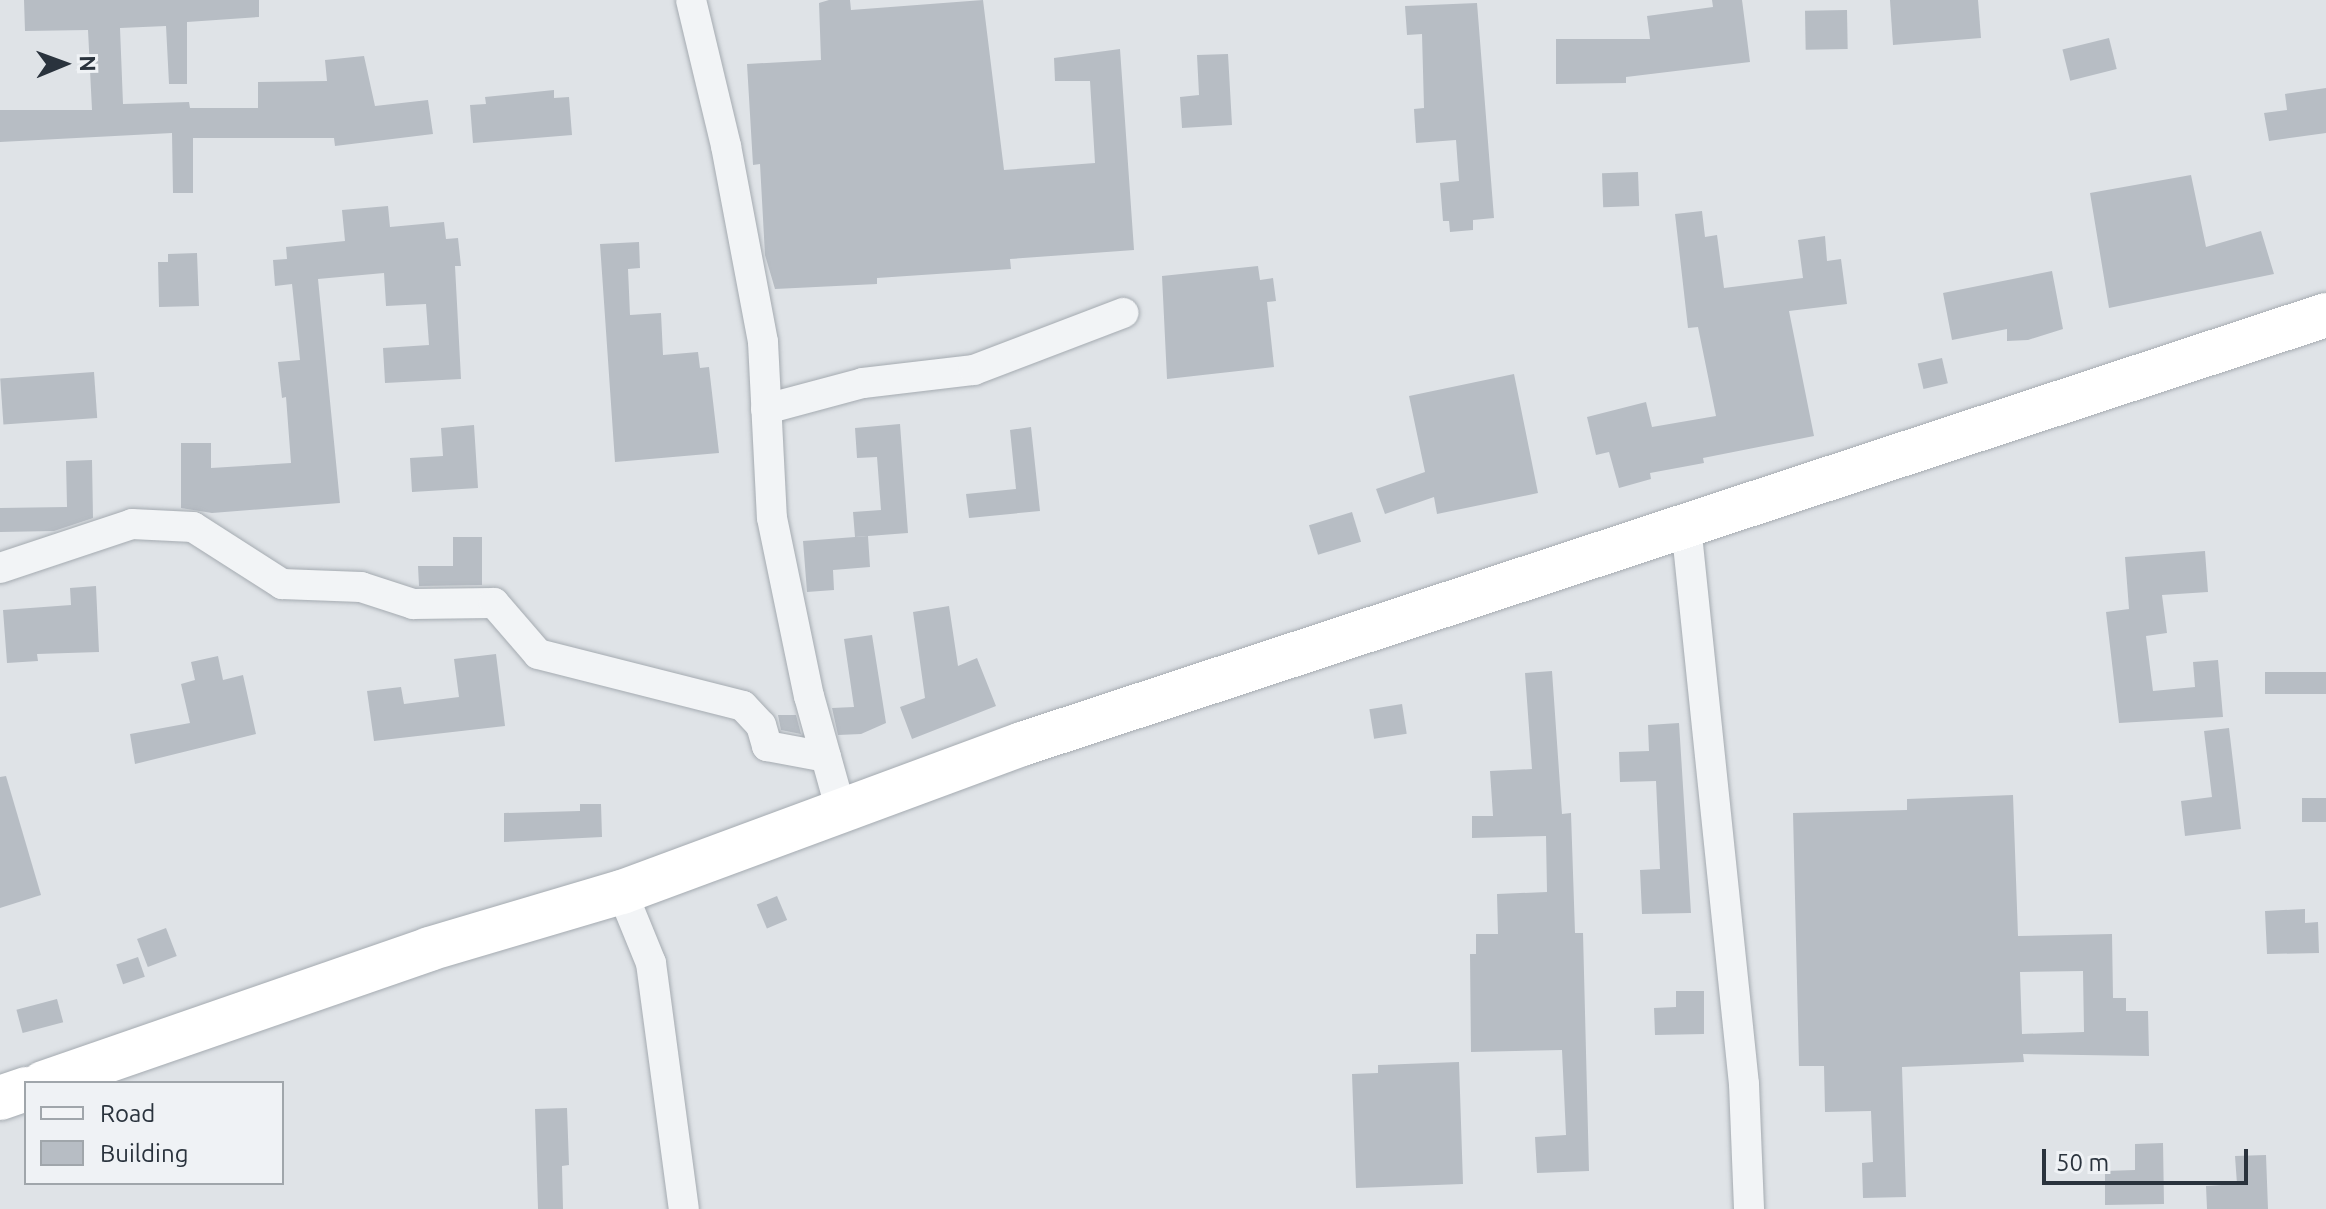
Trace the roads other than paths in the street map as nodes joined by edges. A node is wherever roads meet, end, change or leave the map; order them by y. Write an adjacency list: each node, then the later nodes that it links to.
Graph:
1 (691, 0): 4 (street)
2 (1123, 313): 4 (street)
3 (2326, 315): 5 (highway)
4 (766, 409): 7 (street)
5 (1686, 525): 8 (highway); 12 (street)
6 (0, 568): 7 (street)
7 (826, 757): 8 (street)
8 (840, 807): 9 (highway)
9 (622, 892): 10 (highway); 11 (street)
10 (41, 1081)
11 (684, 1209)
12 (1749, 1209)

